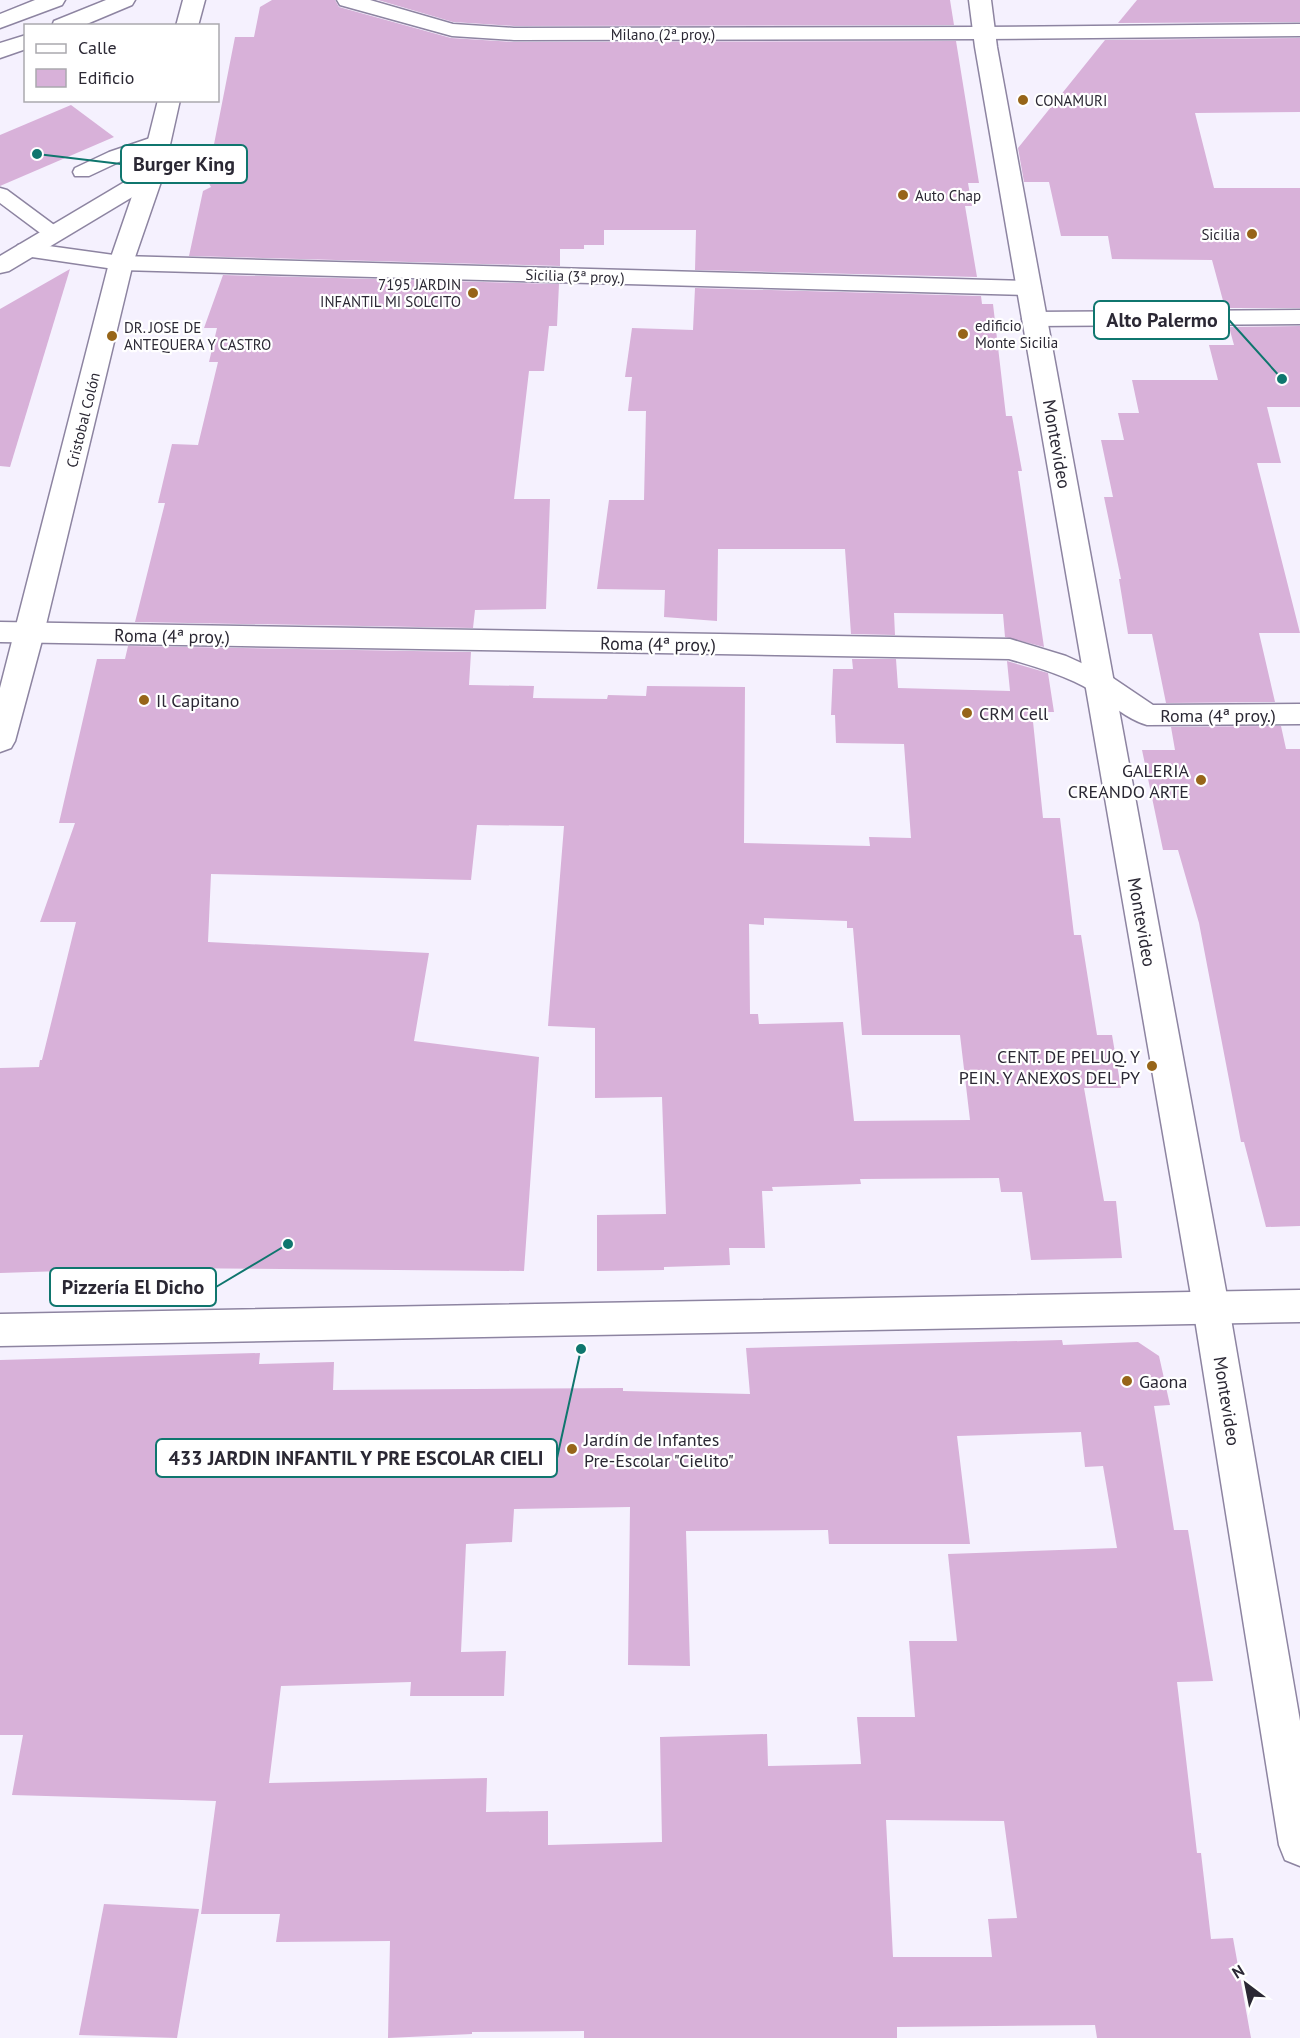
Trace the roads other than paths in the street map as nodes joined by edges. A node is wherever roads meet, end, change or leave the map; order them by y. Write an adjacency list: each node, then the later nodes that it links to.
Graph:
1 (54, 0): 6 (main road)
2 (124, 0): 7 (main road)
3 (194, 0): 8 (main road)
4 (348, 0): 10 (main road, Milano (2ª proy.))
5 (980, 0): 10 (main road, Montevideo)
6 (0, 22)
7 (67, 24)
8 (188, 24)
9 (1300, 30): 10 (main road, Milano (2ª proy.))
10 (983, 33): 21 (main road, Montevideo)
11 (24, 42): 12 (main road)
12 (0, 51)
13 (169, 102): 14 (main road, Cristobal Colón)
14 (155, 159): 15 (lane); 17 (main road); 19 (main road, Cristobal Colón)
15 (87, 175)
16 (0, 194): 17 (lane)
17 (54, 234): 18 (main road)
18 (27, 250): 19 (main road, Sicilia (3ª proy.)); 20 (main road)
19 (121, 263): 21 (main road, Sicilia (3ª proy.)); 25 (main road, Cristobal Colón)
20 (0, 266)
21 (1029, 288): 23 (main road, Montevideo)
22 (1300, 317): 23 (main road)
23 (1034, 319): 26 (main road, Montevideo)
24 (0, 632): 25 (main road, Roma (4ª proy.))
25 (30, 633): 26 (main road, Roma (4ª proy.)); 28 (main road, Cristobal Colón)
26 (1100, 683): 27 (main road, Roma (4ª proy.)); 30 (main road, Montevideo)
27 (1300, 714)
28 (0, 741)
29 (1300, 1306): 30 (main road)
30 (1211, 1307): 31 (main road); 32 (main road, Montevideo)
31 (0, 1330)
32 (1300, 1845)

